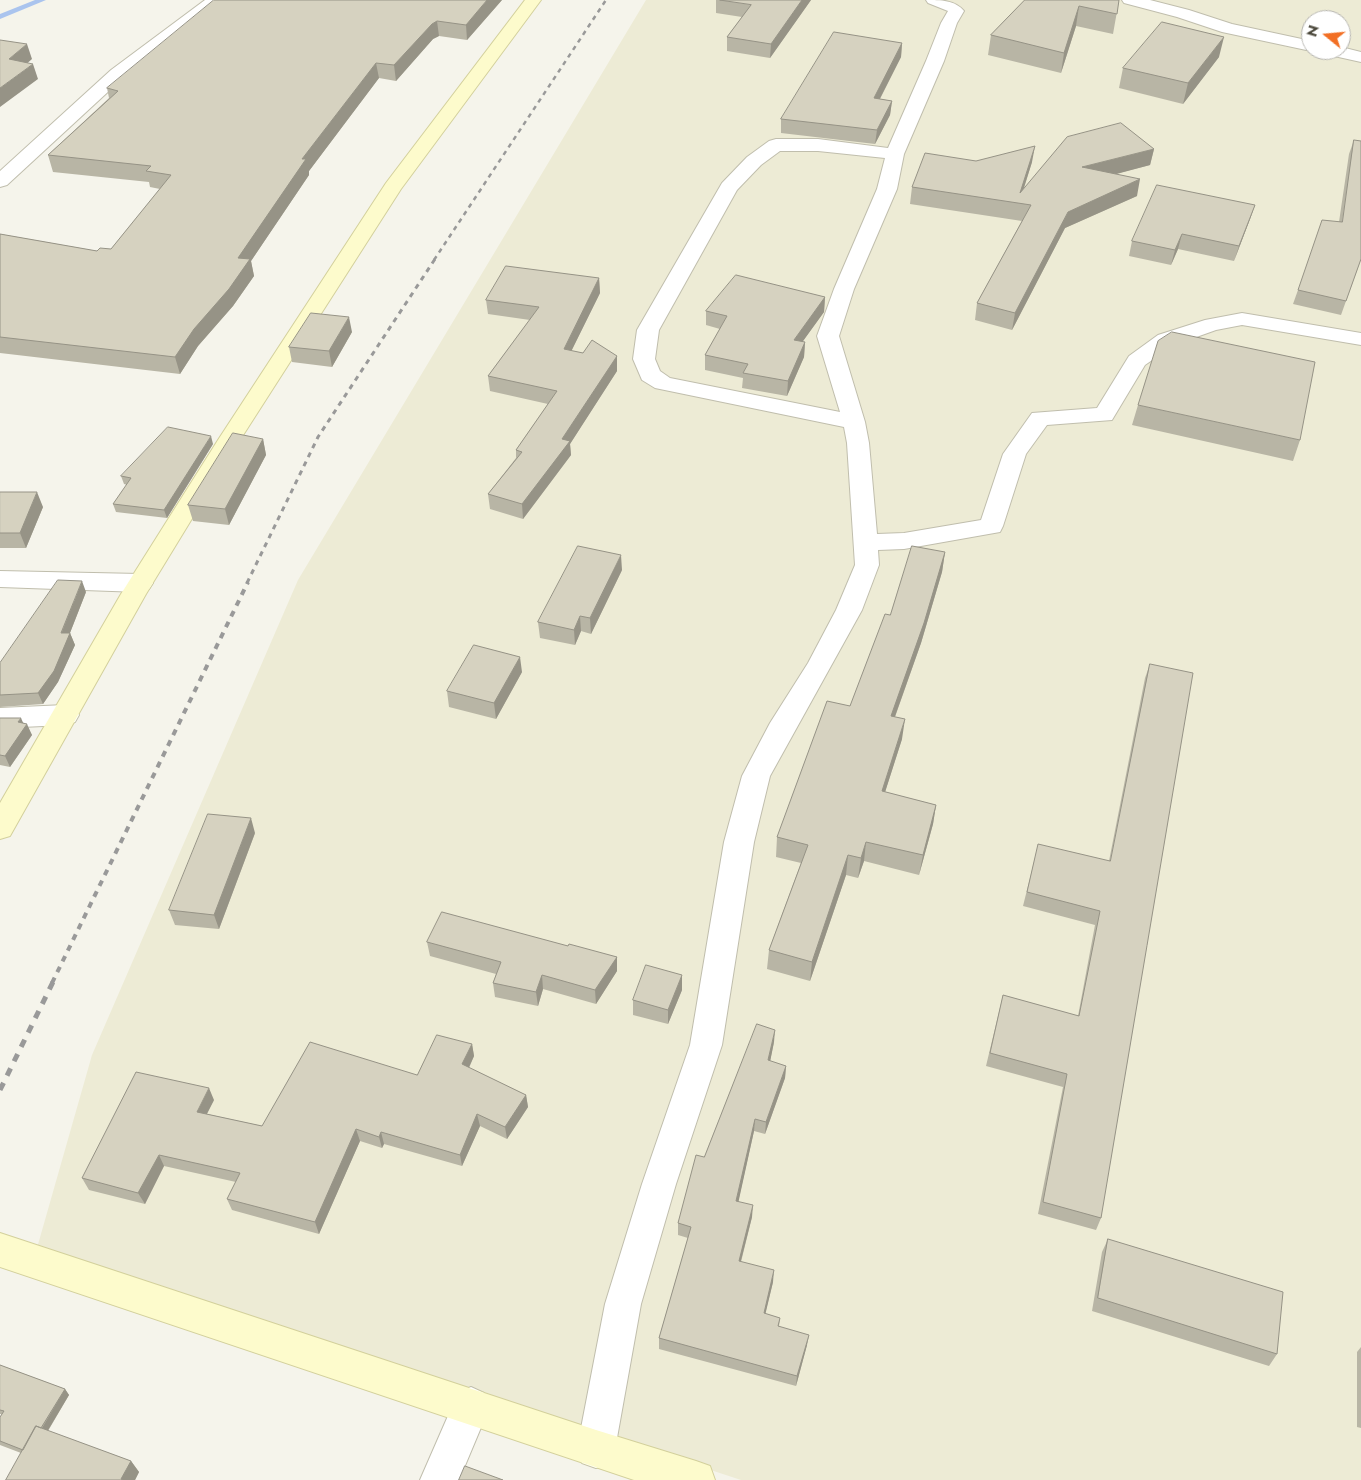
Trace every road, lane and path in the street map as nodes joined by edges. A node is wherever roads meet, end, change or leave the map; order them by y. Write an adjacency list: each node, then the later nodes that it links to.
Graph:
1 (215, 0): 7 (street)
2 (533, 0): 12 (street)
3 (934, 0): 6 (street)
4 (1130, 0): 5 (street)
5 (1301, 44)
6 (895, 154): 9 (street); 9 (street)
7 (0, 182)
8 (1361, 339): 10 (street)
9 (854, 422): 10 (street)
10 (866, 542): 18 (street)
11 (0, 579): 12 (street)
12 (140, 584): 13 (street)
13 (66, 715): 14 (street); 15 (street)
14 (0, 718)
15 (0, 828)
16 (0, 1250): 17 (street)
17 (471, 1406): 18 (street); 19 (street)
18 (596, 1449): 20 (street)
19 (440, 1480)
20 (696, 1480)

